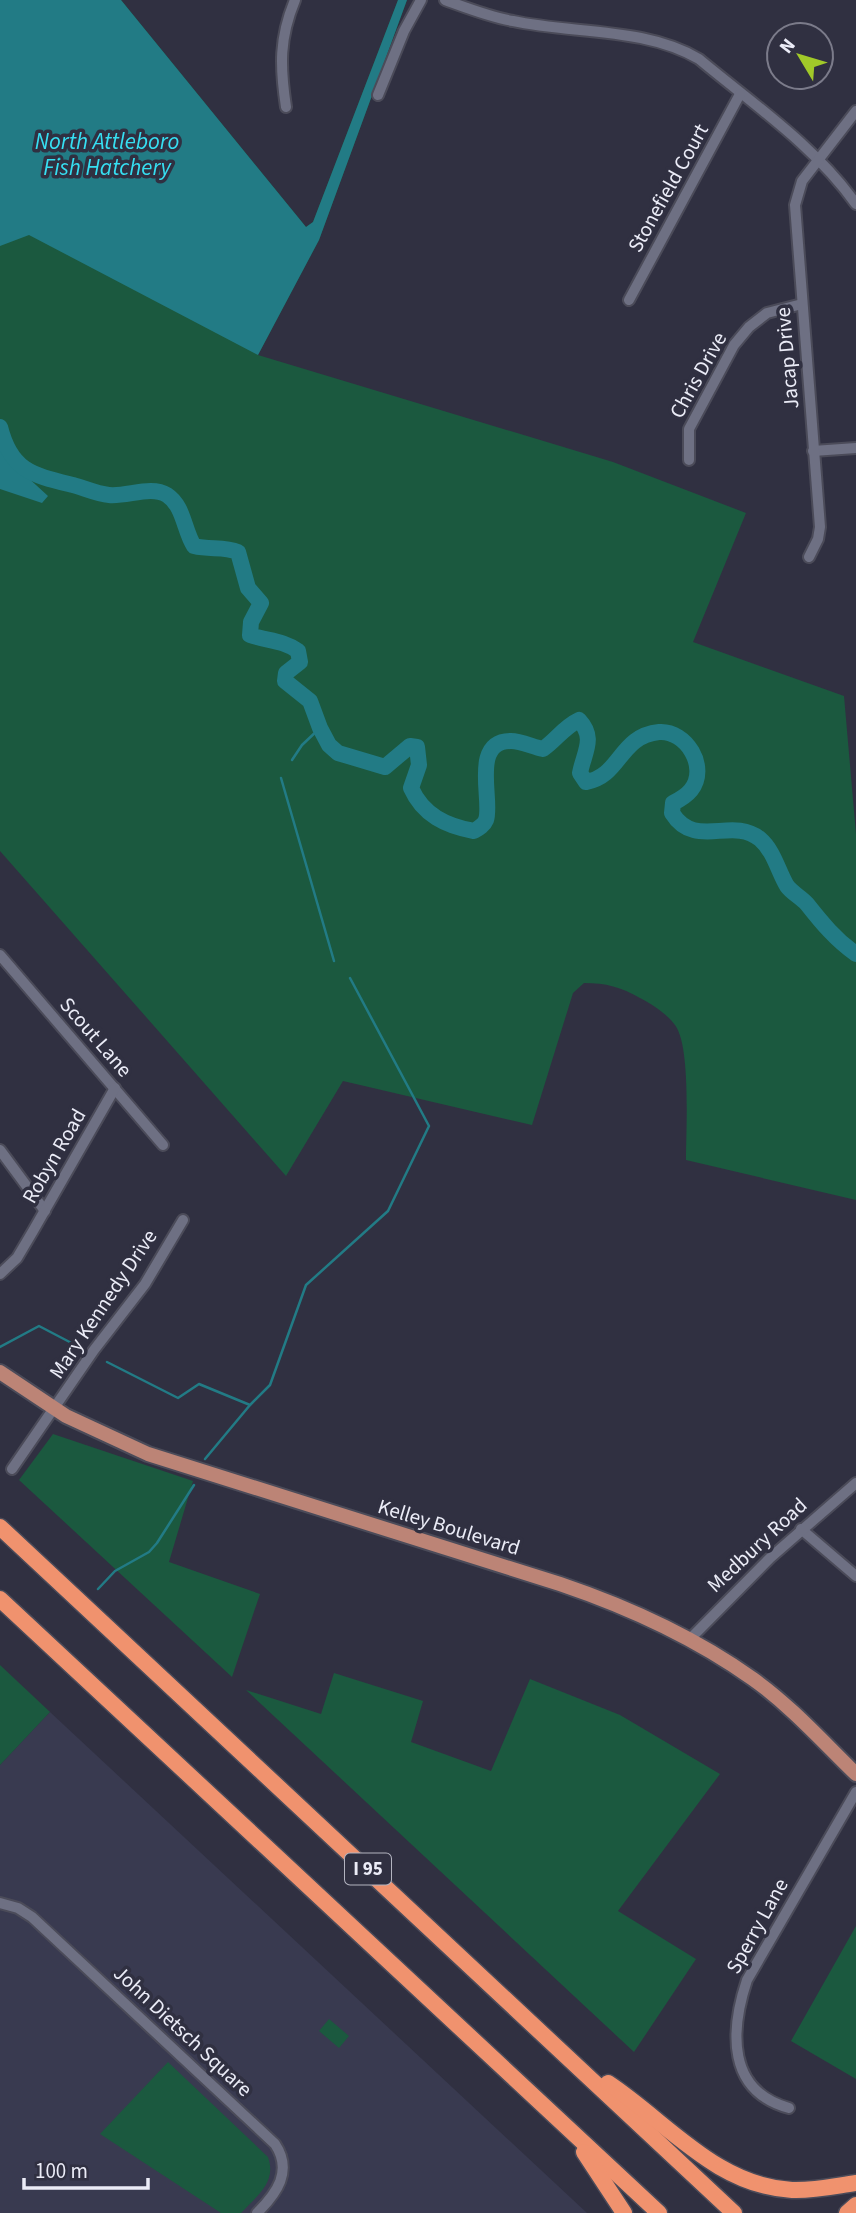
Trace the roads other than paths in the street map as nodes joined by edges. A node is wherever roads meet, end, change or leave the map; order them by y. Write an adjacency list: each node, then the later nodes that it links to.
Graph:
1 (295, 0): 6 (street)
2 (421, 0): 5 (street)
3 (445, 0): 4 (street)
4 (740, 94): 8 (street); 10 (street, Stonefield Court)
5 (378, 95)
6 (286, 107)
7 (856, 111): 8 (street, Jacap Drive)
8 (818, 160): 9 (street); 11 (street, Jacap Drive)
9 (856, 204)
10 (629, 300)
11 (802, 304): 13 (street, Jacap Drive); 14 (street, Chris Drive)
12 (856, 448): 13 (street)
13 (813, 451): 15 (street, Jacap Drive)
14 (689, 460)
15 (809, 557)
16 (0, 955): 17 (street, Scout Lane)
17 (115, 1088): 18 (street, Scout Lane); 20 (street, Robyn Road)
18 (163, 1145)
19 (0, 1150): 20 (street)
20 (45, 1211): 22 (street, Robyn Road)
21 (183, 1220): 24 (street, Mary Kennedy Drive)
22 (0, 1275)
23 (0, 1372): 24 (main road, Kelley Boulevard)
24 (56, 1409): 25 (street, Mary Kennedy Drive); 31 (main road, Kelley Boulevard)
25 (12, 1469)
26 (856, 1483): 28 (street, Medbury Road)
27 (0, 1527): 35 (highway, I 95)
28 (802, 1529): 29 (street); 31 (street, Medbury Road)
29 (856, 1576)
30 (0, 1599): 37 (highway, I 95)
31 (689, 1640): 32 (main road, Kelley Boulevard)
32 (856, 1774)
33 (856, 1792): 36 (street, Sperry Lane)
34 (0, 1903): 40 (street, John Dietsch Square)
35 (568, 2056): 38 (highway); 43 (highway, I 95)
36 (789, 2108)
37 (567, 2127): 41 (highway); 42 (highway, I 95)
38 (856, 2183)
39 (856, 2205): 44 (highway)
40 (257, 2213)
41 (624, 2213)
42 (659, 2213)
43 (734, 2213)
44 (847, 2213)

